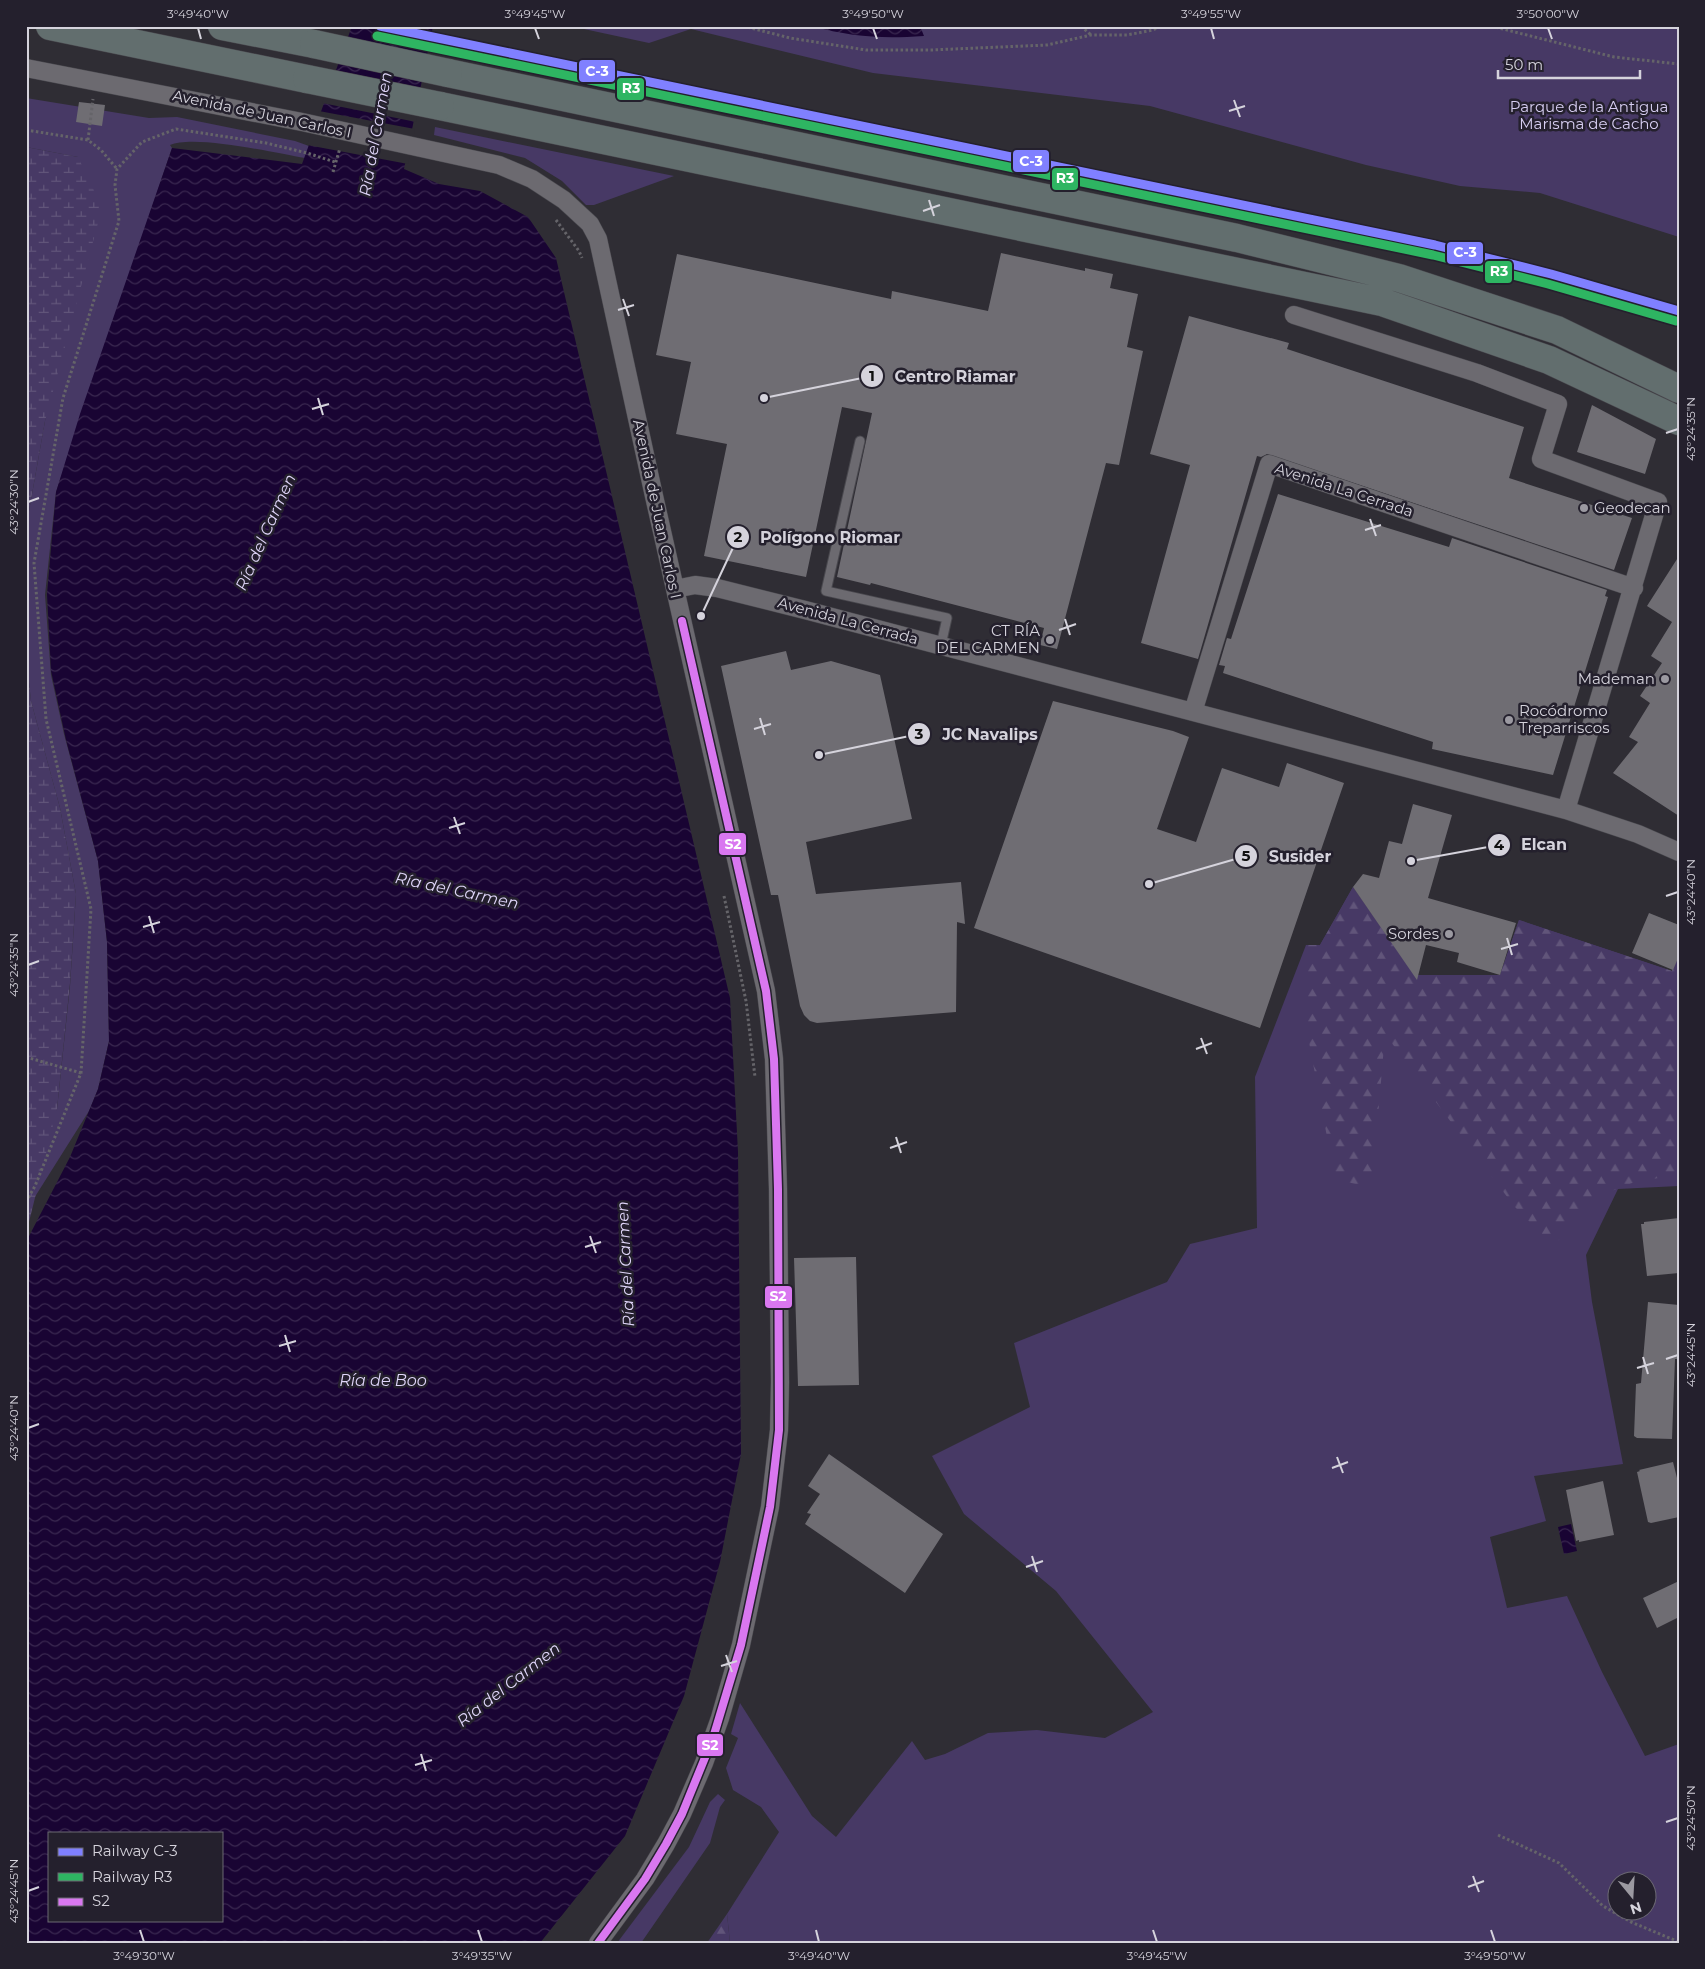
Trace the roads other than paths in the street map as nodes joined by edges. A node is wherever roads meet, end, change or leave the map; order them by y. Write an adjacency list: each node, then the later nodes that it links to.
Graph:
1 (50, 26): 6 (highway, bridge)
2 (222, 26): 5 (highway, bridge)
3 (26, 68): 9 (street, Avenida de Juan Carlos I)
4 (1294, 315): 8 (street)
5 (1679, 389)
6 (1679, 421)
7 (860, 440): 10 (lane)
8 (1634, 588): 11 (street, Avenida La Cerrada); 12 (street)
9 (675, 590): 10 (street, Avenida La Cerrada); 14 (street, Avenida de Juan Carlos I)
10 (941, 645): 11 (street, Avenida La Cerrada)
11 (1194, 712): 12 (street, Avenida La Cerrada)
12 (1566, 810): 13 (street, Avenida La Cerrada)
13 (1679, 852)
14 (598, 1943)

